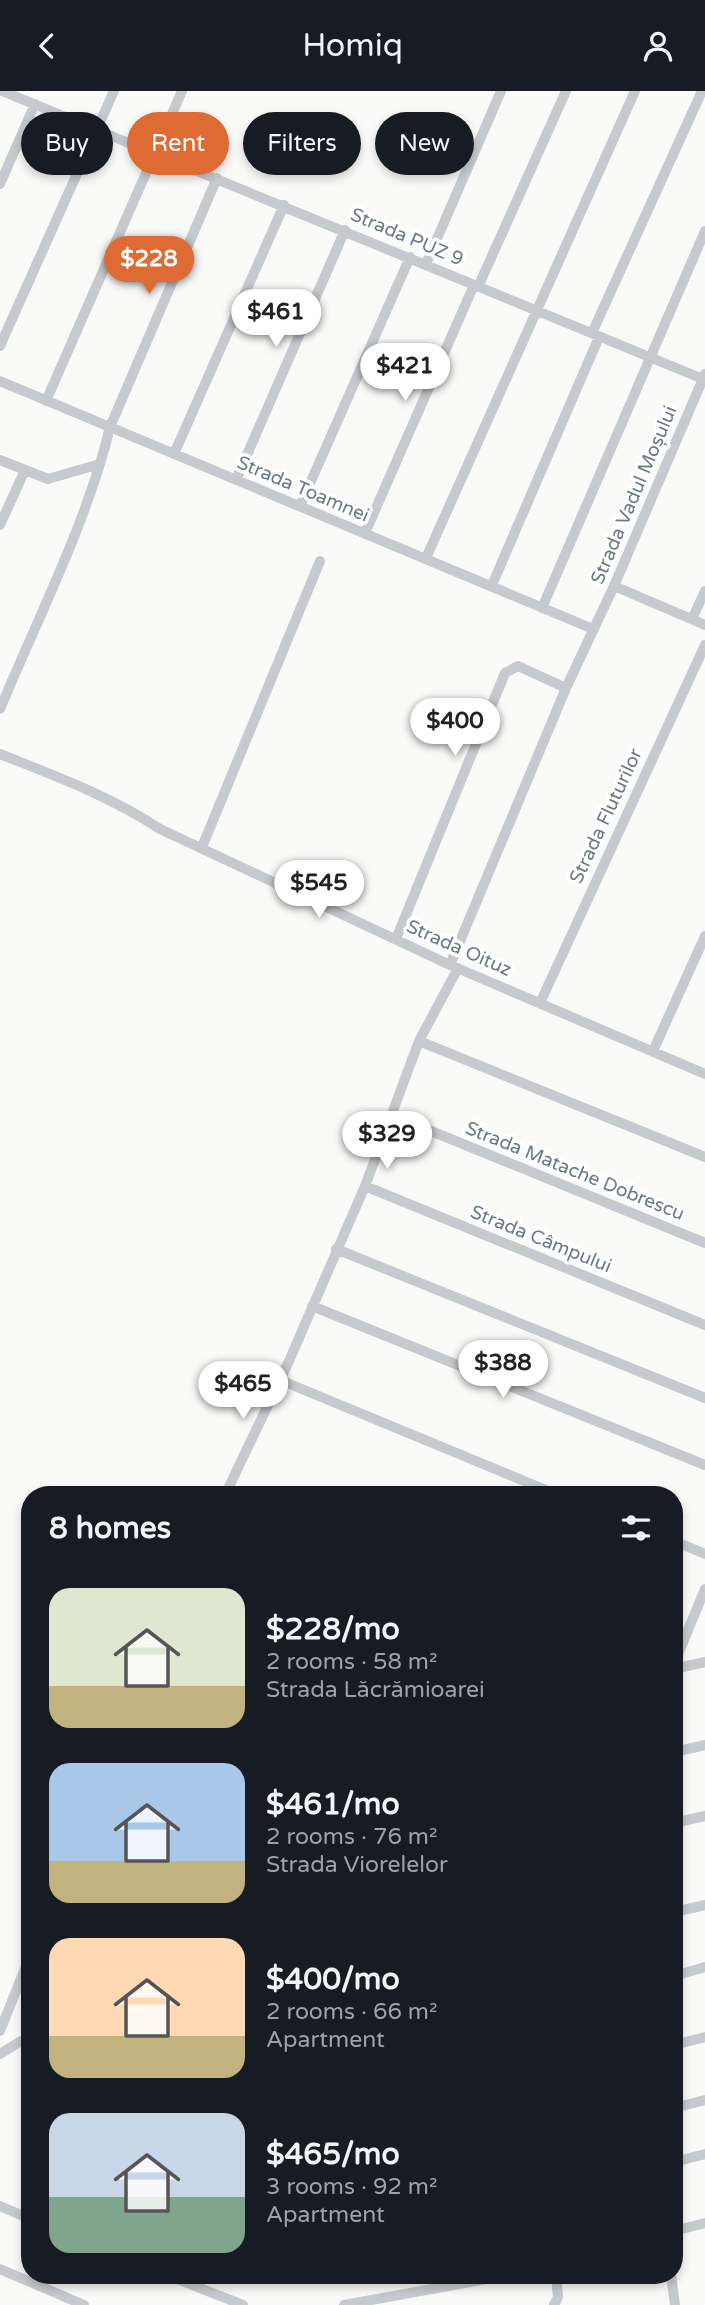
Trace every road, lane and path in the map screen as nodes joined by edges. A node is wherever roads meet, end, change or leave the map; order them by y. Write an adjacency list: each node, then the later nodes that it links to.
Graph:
1 (2, 91): 8 (street, Strada PUZ 9)
2 (114, 91): 10 (street)
3 (183, 91): 11 (street)
4 (501, 91): 21 (street)
5 (566, 91): 22 (street)
6 (635, 91): 23 (street)
7 (702, 91): 24 (street)
8 (35, 104): 9 (street, Strada PUZ 9); 16 (street)
9 (55, 112)
10 (105, 112)
11 (174, 112)
12 (76, 175): 25 (street)
13 (146, 175): 29 (street)
14 (211, 175): 15 (street, Strada PUZ 9)
15 (218, 178): 17 (street, Strada PUZ 9); 30 (street)
16 (0, 184)
17 (284, 205): 18 (street, Strada PUZ 9); 31 (street)
18 (345, 230): 20 (street, Strada PUZ 9); 35 (street)
19 (705, 231): 26 (street)
20 (410, 257): 21 (street, Strada PUZ 9); 36 (street)
21 (426, 264): 22 (street, Strada PUZ 9)
22 (476, 286): 23 (street, Strada PUZ 9); 38 (street)
23 (534, 311): 24 (street, Strada PUZ 9); 39 (street)
24 (595, 335): 26 (street, Strada PUZ 9); 41 (street)
25 (0, 346)
26 (650, 357): 27 (street, Strada PUZ 9); 44 (street)
27 (704, 376): 42 (street, Strada Vadul Moșului)
28 (0, 381): 29 (street, Strada Toamnei)
29 (46, 401): 30 (street, Strada Toamnei)
30 (110, 427): 31 (street, Strada Toamnei); 33 (street)
31 (174, 454): 35 (street, Strada Toamnei)
32 (0, 460): 34 (street)
33 (100, 464): 34 (street); 50 (street)
34 (24, 470): 37 (street)
35 (236, 480): 36 (street, Strada Toamnei)
36 (300, 506): 38 (street, Strada Toamnei)
37 (0, 525)
38 (365, 533): 39 (street, Strada Toamnei)
39 (425, 558): 41 (street, Strada Toamnei)
40 (320, 561): 52 (street)
41 (492, 585): 44 (street, Strada Toamnei)
42 (614, 586): 45 (street); 47 (street, Strada Vadul Moșului)
43 (705, 591): 45 (street)
44 (542, 608): 47 (street, Strada Toamnei)
45 (692, 619): 46 (street)
46 (705, 625)
47 (593, 629): 49 (street, Strada Vadul Moșului)
48 (705, 645): 56 (street, Strada Fluturilor)
49 (566, 688): 54 (street); 55 (street, Strada Vadul Moșului)
50 (0, 709)
51 (0, 754): 52 (street, Strada Oituz)
52 (202, 847): 54 (street, Strada Oituz)
53 (705, 936): 58 (street)
54 (396, 939): 55 (street, Strada Oituz)
55 (454, 967): 56 (street, Strada Oituz); 57 (street, Strada Vadul Moșului)
56 (540, 1003): 58 (street, Strada Oituz)
57 (419, 1041): 60 (street, Strada Vadul Moșului); 61 (street)
58 (653, 1051): 59 (street, Strada Oituz)
59 (705, 1074)
60 (393, 1115): 62 (street, Strada Vadul Moșului); 63 (street, Strada Matache Dobrescu)
61 (705, 1157)
62 (365, 1186): 64 (street, Strada Vadul Moșului); 66 (street, Strada Câmpului)
63 (705, 1243)
64 (336, 1249): 65 (street, Strada Vadul Moșului); 68 (street)
65 (312, 1306): 67 (street, Strada Vadul Moșului); 69 (street)
66 (705, 1325)
67 (280, 1380): 70 (street, Strada Vadul Moșului); 71 (street)
68 (705, 1398)
69 (705, 1465)
70 (229, 1486)
71 (536, 1486)
72 (683, 1545): 73 (street)
73 (705, 1554)
74 (705, 1588): 75 (street)
75 (683, 1643)
76 (705, 1662): 77 (street)
77 (683, 1665)
78 (705, 1745): 79 (street)
79 (683, 1750)
80 (705, 1816): 81 (street)
81 (683, 1821)
82 (705, 1905): 83 (street)
83 (683, 1910)
84 (705, 1967): 85 (street)
85 (683, 1973)
86 (21, 1980): 87 (street)
87 (0, 2031)
88 (705, 2037): 90 (street)
89 (21, 2041): 91 (street)
90 (683, 2043)
91 (0, 2054)
92 (705, 2100): 93 (street)
93 (683, 2106)
94 (705, 2154): 95 (street)
95 (683, 2160)
96 (0, 2206): 97 (street)
97 (21, 2215)
98 (705, 2223): 99 (street)
99 (683, 2229)
100 (0, 2269): 101 (street)
101 (21, 2278)
102 (35, 2284): 108 (street)
103 (190, 2284): 109 (street)
104 (471, 2284): 107 (street)
105 (557, 2284): 111 (street)
106 (672, 2284): 112 (street)
107 (403, 2300): 110 (street)
108 (84, 2305)
109 (243, 2305)
110 (344, 2305)
111 (554, 2305)
112 (675, 2305)

